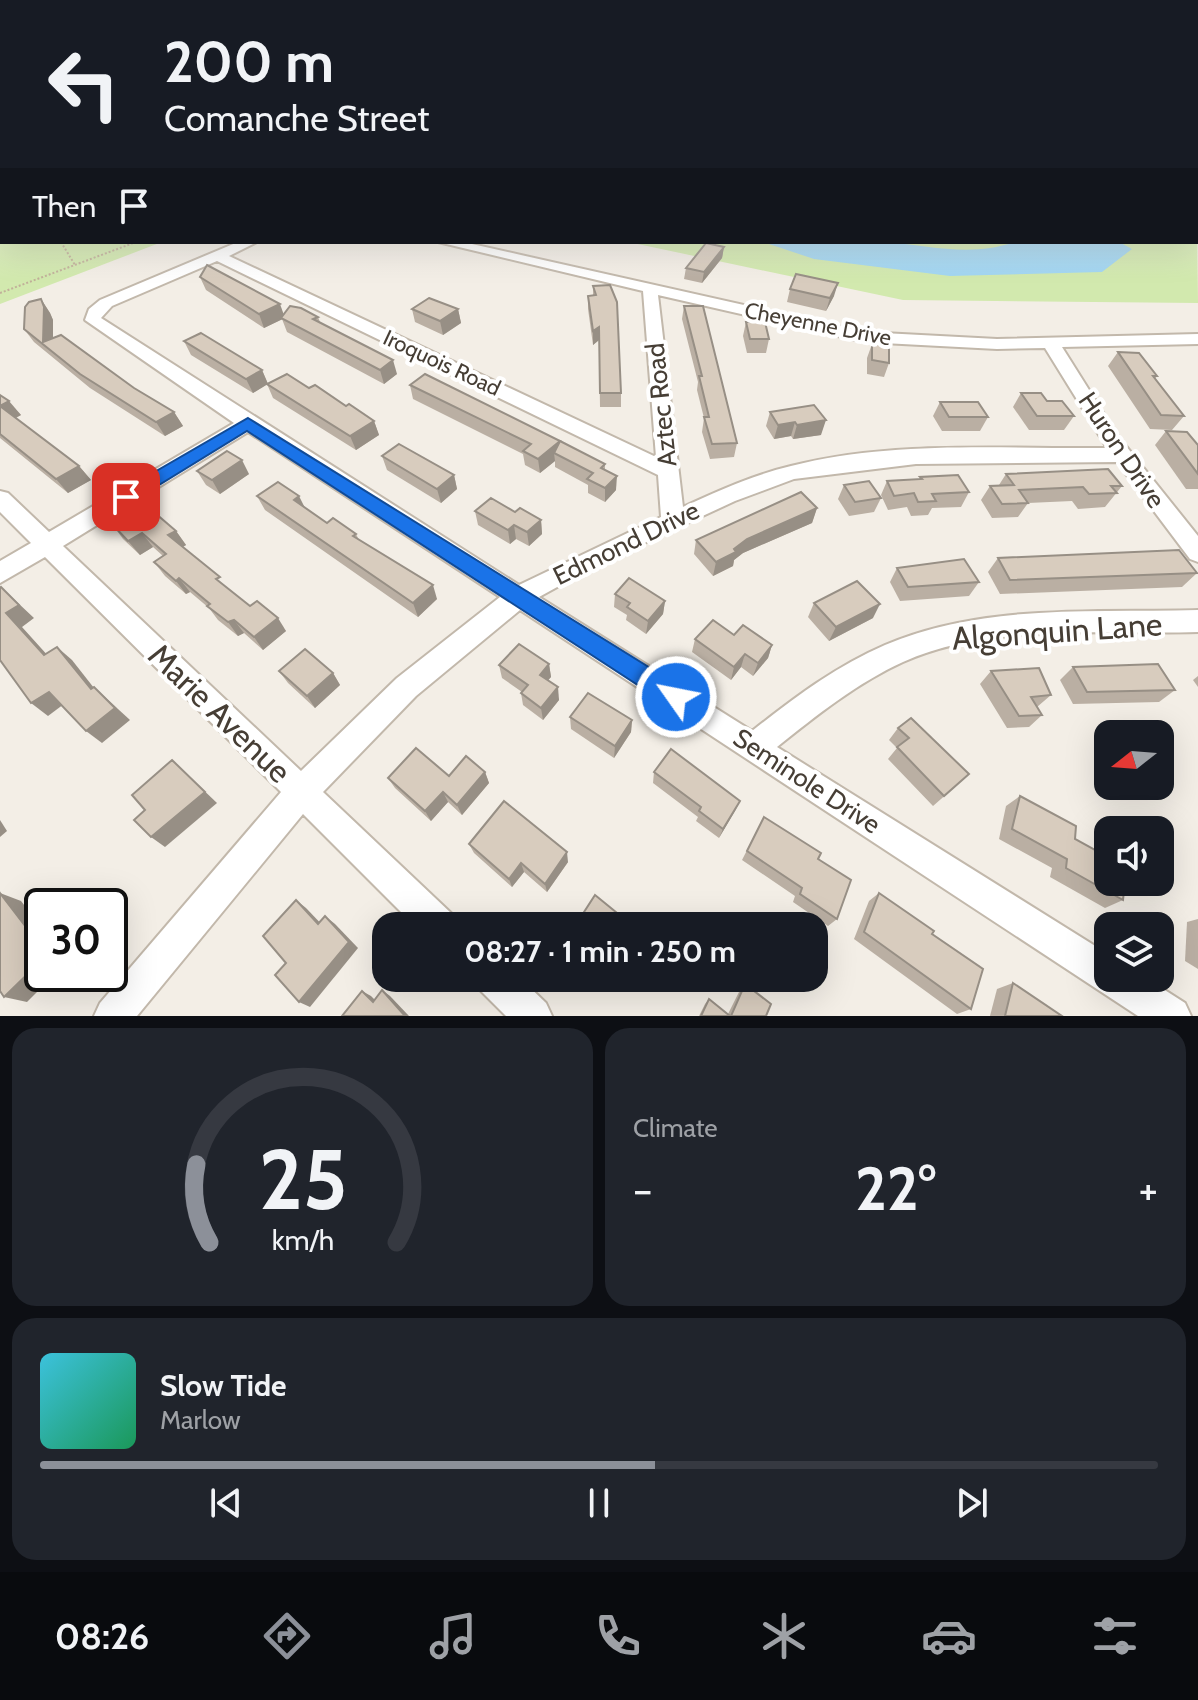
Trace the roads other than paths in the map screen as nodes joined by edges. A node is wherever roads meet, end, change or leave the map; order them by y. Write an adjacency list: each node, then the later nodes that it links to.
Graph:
1 (245, 244): 3 (street, Seminole Drive)
2 (454, 244): 4 (street, Cheyenne Drive)
3 (217, 256): 7 (street, Seminole Drive); 9 (street, Iroquois Road)
4 (650, 289): 6 (street, Cheyenne Drive); 9 (street, Aztec Road)
5 (1198, 339): 6 (street, Cheyenne Drive)
6 (1050, 343): 8 (street, Huron Drive)
7 (248, 423): 12 (street); 15 (street, Seminole Drive)
8 (1123, 455): 11 (street, Edmond Drive); 13 (street, Huron Drive)
9 (668, 471): 11 (street, Aztec Road)
10 (0, 499): 12 (street, Marie Avenue)
11 (673, 521): 15 (street, Edmond Drive)
12 (47, 545): 14 (street); 18 (street, Marie Avenue)
13 (1198, 553)
14 (0, 573)
15 (520, 597): 17 (street, Seminole Drive); 18 (street, Edmond Drive)
16 (1198, 621): 17 (street, Algonquin Lane)
17 (754, 747): 20 (street, Seminole Drive)
18 (304, 794): 19 (street, Marie Avenue); 23 (street, Edmond Drive)
19 (426, 912)
20 (1094, 966)
21 (508, 992): 24 (street)
22 (1135, 992): 25 (street, Seminole Drive)
23 (113, 1016)
24 (533, 1016)
25 (1172, 1016)

